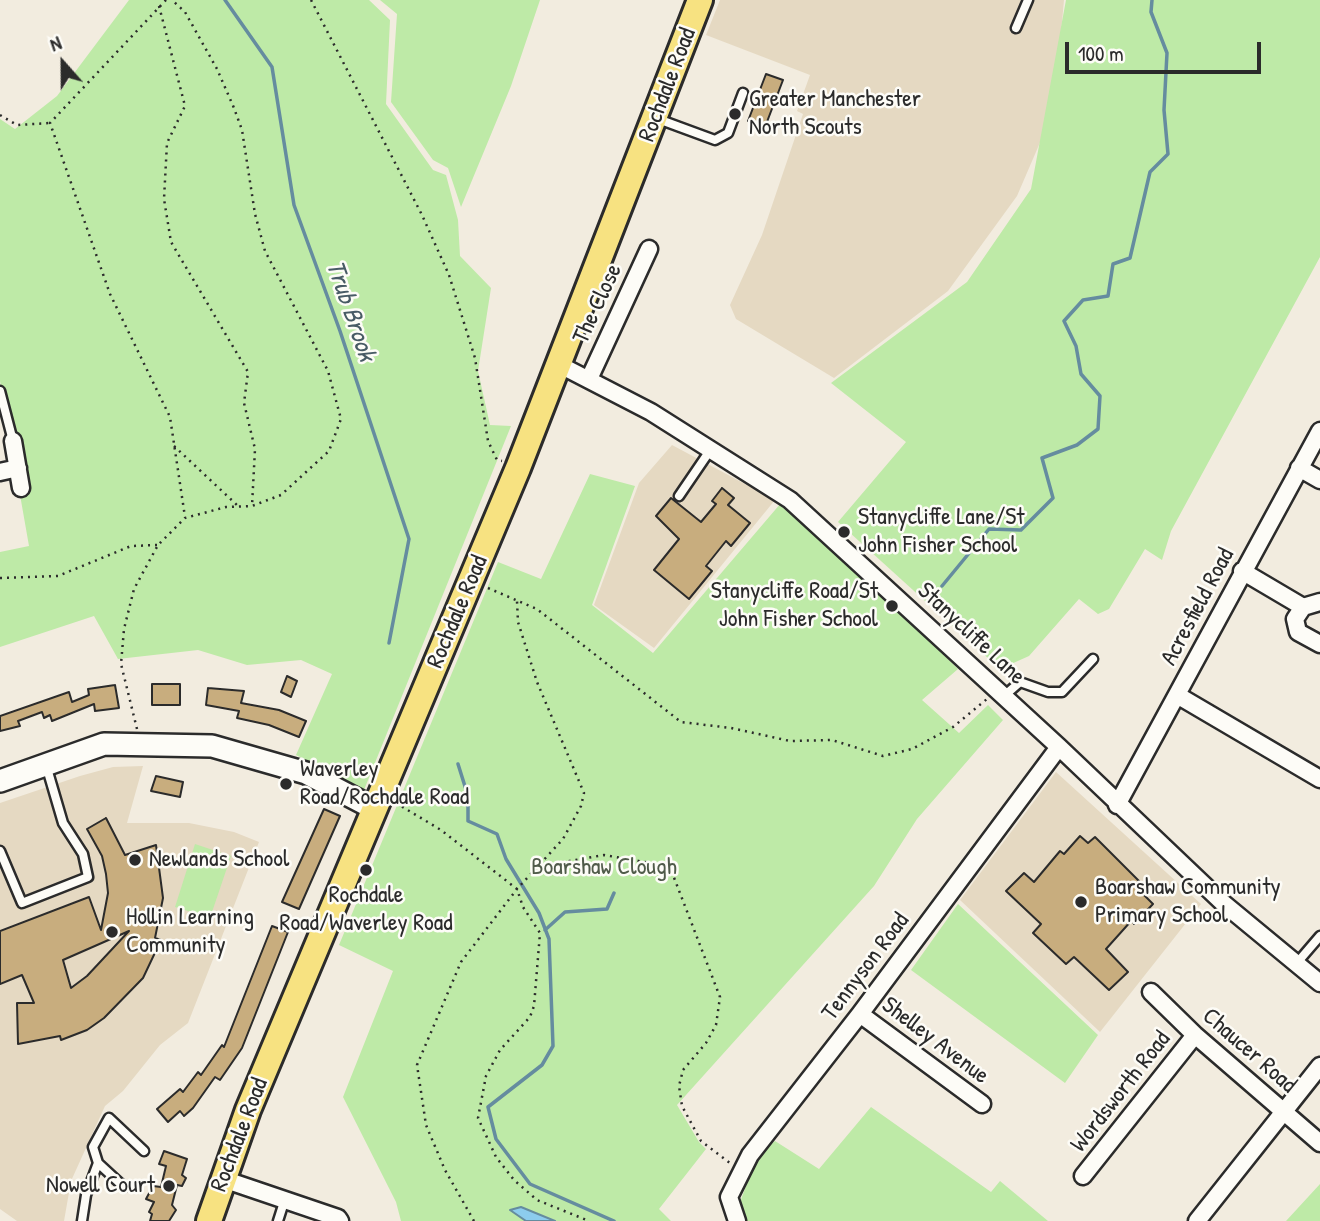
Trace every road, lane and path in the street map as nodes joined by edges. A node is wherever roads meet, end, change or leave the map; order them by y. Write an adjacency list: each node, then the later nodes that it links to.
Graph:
1 (166, 0): 6 (path)
2 (172, 0): 28 (path)
3 (311, 0): 20 (path)
4 (700, 0): 10 (main road, Rochdale Road)
5 (1028, 0): 7 (lane)
6 (159, 6): 11 (path); 28 (path)
7 (1016, 28)
8 (743, 93): 10 (lane)
9 (0, 115): 11 (path)
10 (655, 118): 13 (main road, Rochdale Road)
11 (50, 123): 18 (path)
12 (649, 249): 14 (street, The Close)
13 (558, 364): 14 (street, Stanycliffe Lane); 33 (main road, Rochdale Road)
14 (589, 379): 19 (street, Stanycliffe Lane)
15 (0, 391): 17 (lane)
16 (1320, 432): 22 (street, Acresfield Road)
17 (13, 441): 21 (street)
18 (174, 446): 27 (path); 29 (path)
19 (711, 449): 26 (lane); 39 (street, Stanycliffe Lane)
20 (497, 460)
21 (18, 468): 23 (street); 25 (street)
22 (1299, 468): 24 (street); 31 (street, Acresfield Road)
23 (0, 472)
24 (1320, 481)
25 (21, 488)
26 (679, 496)
27 (239, 506): 28 (path); 29 (path)
28 (252, 506)
29 (185, 518): 30 (path)
30 (158, 545): 32 (path); 41 (path)
31 (1242, 571): 36 (street); 40 (street, Acresfield Road)
32 (0, 578)
33 (471, 580): 34 (path); 46 (main road, Rochdale Road)
34 (517, 601): 39 (path); 49 (path)
35 (1320, 602): 36 (street)
36 (1303, 607): 37 (street)
37 (1320, 644)
38 (1093, 659): 39 (lane)
39 (1001, 693): 42 (street, Stanycliffe Lane)
40 (1177, 695): 44 (street); 47 (street, Acresfield Road)
41 (138, 745): 43 (street); 46 (street)
42 (1059, 747): 47 (street, Stanycliffe Lane); 55 (street, Tennyson Road)
43 (46, 765): 45 (street); 48 (lane)
44 (1320, 779)
45 (0, 781)
46 (376, 801): 50 (path); 65 (main road, Rochdale Road)
47 (1117, 805): 52 (street, Stanycliffe Lane)
48 (0, 851)
49 (541, 866): 50 (path); 63 (path)
50 (517, 889): 72 (path); 73 (path)
51 (1320, 936): 52 (lane)
52 (1296, 964): 53 (street, Stanycliffe Lane)
53 (1320, 984)
54 (1151, 992): 56 (street, Chaucer Road)
55 (860, 1014): 58 (street, Shelley Avenue); 63 (street, Tennyson Road)
56 (1195, 1035): 59 (street, Chaucer Road); 64 (street, Wordsworth Road)
57 (1320, 1066): 59 (street)
58 (982, 1104)
59 (1285, 1112): 60 (street, Chaucer Road); 75 (street)
60 (1320, 1143)
61 (144, 1151): 62 (lane)
62 (98, 1163): 66 (lane); 68 (lane)
63 (741, 1171): 74 (street, Tennyson Road)
64 (1083, 1176)
65 (223, 1179): 67 (street); 69 (main road, Rochdale Road)
66 (124, 1187)
67 (285, 1199): 70 (lane); 71 (street)
68 (82, 1221)
69 (209, 1221)
70 (278, 1221)
71 (340, 1221)
72 (474, 1221)
73 (589, 1221)
74 (737, 1221)
75 (1197, 1221)

